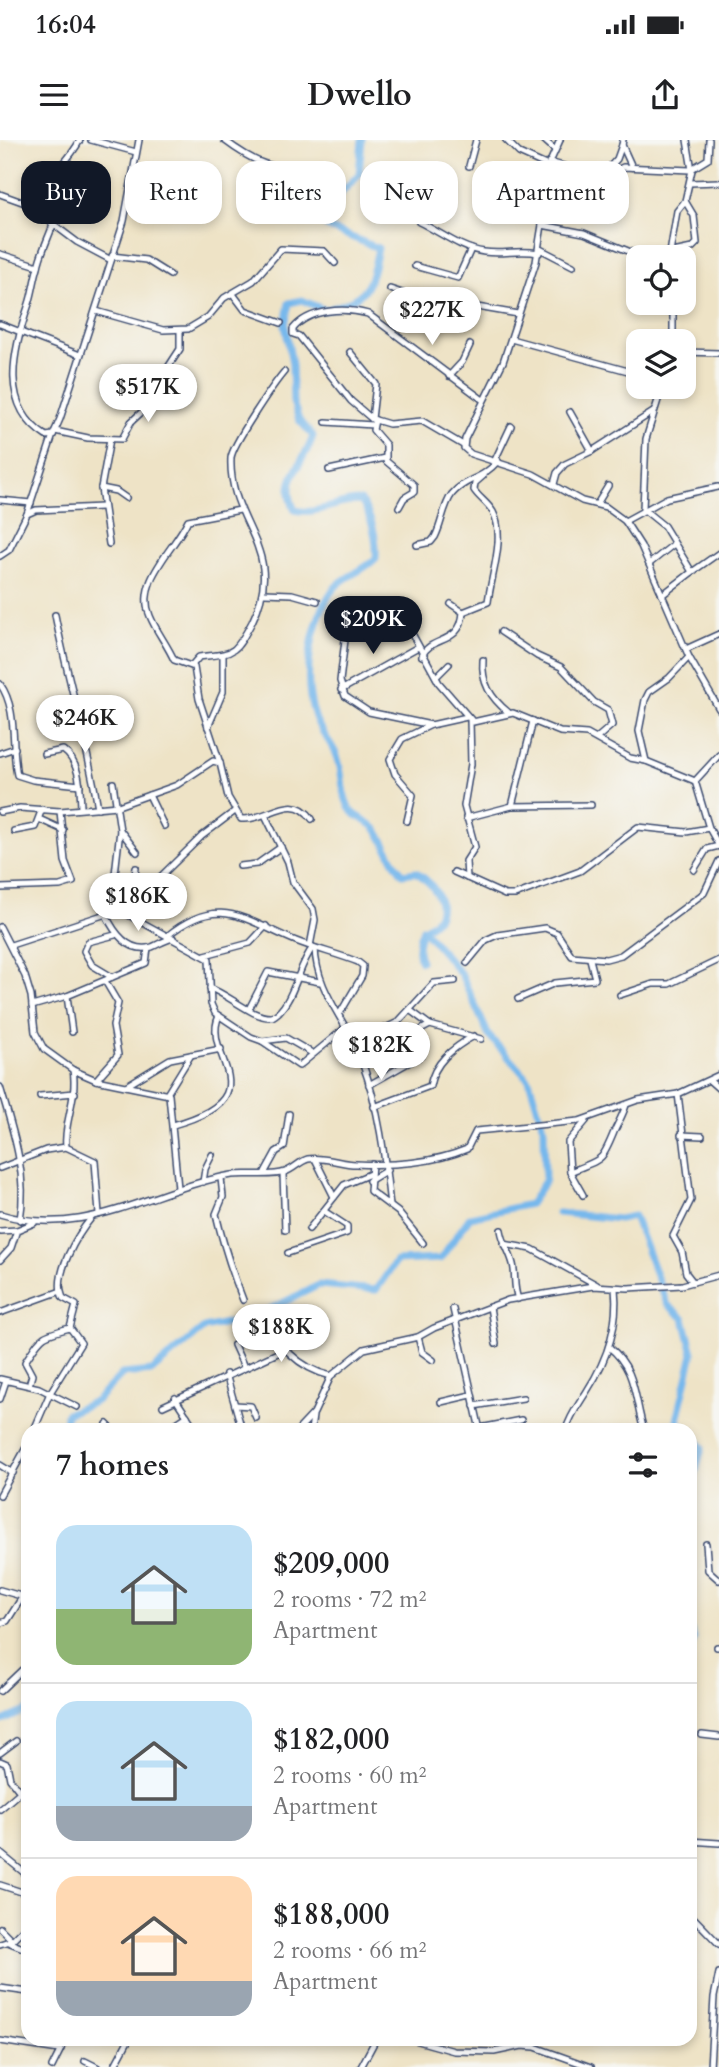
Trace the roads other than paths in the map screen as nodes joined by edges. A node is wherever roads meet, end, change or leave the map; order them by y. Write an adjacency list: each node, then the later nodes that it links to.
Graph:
1 (80, 140): 14 (street)
2 (91, 140): 13 (street)
3 (139, 140): 13 (street)
4 (224, 140): 15 (street)
5 (476, 140): 19 (street)
6 (506, 140): 16 (street)
7 (544, 140): 12 (street)
8 (560, 140): 12 (street)
9 (687, 140): 22 (street)
10 (709, 140): 22 (street)
11 (622, 143): 18 (street); 21 (street)
12 (554, 149): 17 (street)
13 (136, 152): 38 (street)
14 (67, 161)
15 (258, 161)
16 (541, 161)
17 (550, 161)
18 (615, 161)
19 (469, 166)
20 (629, 167): 21 (street)
21 (632, 167): 22 (street)
22 (692, 170): 24 (street)
23 (719, 182): 24 (street)
24 (690, 183): 27 (street)
25 (0, 194): 26 (street)
26 (21, 200)
27 (685, 201): 32 (street); 33 (street)
28 (53, 224): 40 (street)
29 (56, 224): 38 (street)
30 (423, 224): 34 (street)
31 (542, 225): 35 (street); 36 (street)
32 (672, 245)
33 (695, 245)
34 (471, 249): 36 (street); 41 (street)
35 (626, 250)
36 (539, 251): 42 (street); 47 (street)
37 (0, 254): 40 (street)
38 (111, 258): 43 (street); 46 (street)
39 (335, 262): 45 (street)
40 (38, 266): 50 (street)
41 (415, 266)
42 (573, 266)
43 (170, 275)
44 (390, 289): 47 (street)
45 (233, 294): 48 (street); 51 (street)
46 (96, 311): 51 (street); 57 (street)
47 (518, 314): 52 (street)
48 (281, 323)
49 (0, 324): 50 (street)
50 (19, 331): 57 (street); 58 (street)
51 (180, 331): 71 (street)
52 (511, 339): 59 (street); 63 (street)
53 (470, 345): 61 (street)
54 (350, 352): 67 (street)
55 (696, 352): 56 (street)
56 (719, 353)
57 (80, 355): 70 (street)
58 (7, 359)
59 (626, 370)
60 (284, 372): 89 (street)
61 (449, 376): 63 (street); 67 (street)
62 (658, 399): 65 (street)
63 (483, 400): 72 (street)
64 (570, 412): 73 (street)
65 (653, 412): 73 (street); 88 (street)
66 (14, 413): 70 (street)
67 (373, 421): 68 (street); 72 (street); 74 (street)
68 (326, 422)
69 (510, 426): 75 (street)
70 (54, 433): 71 (street); 84 (street)
71 (110, 439): 81 (street)
72 (463, 445): 75 (street)
73 (592, 451): 78 (street)
74 (385, 458): 76 (street); 86 (street)
75 (496, 460): 77 (street); 78 (street)
76 (329, 470)
77 (483, 476): 94 (street); 105 (street)
78 (554, 484): 85 (street)
79 (608, 486): 85 (street)
80 (718, 487): 88 (street)
81 (101, 488): 82 (street); 87 (street)
82 (126, 499)
83 (0, 500): 84 (street)
84 (31, 503): 90 (street)
85 (597, 504): 91 (street)
86 (400, 506)
87 (102, 507): 90 (street); 92 (street)
88 (643, 509): 91 (street); 93 (street)
89 (240, 510): 99 (street); 116 (street)
90 (27, 514): 96 (street)
91 (625, 521): 97 (street)
92 (109, 544)
93 (674, 544): 97 (street); 98 (street)
94 (417, 545)
95 (719, 553): 98 (street)
96 (0, 556)
97 (649, 564): 100 (street)
98 (692, 572): 100 (street)
99 (264, 593): 101 (street); 111 (street)
100 (662, 595): 110 (street)
101 (317, 601)
102 (451, 604): 105 (street)
103 (336, 606): 104 (street)
104 (349, 607): 109 (street); 119 (street)
105 (463, 612): 112 (street)
106 (55, 615): 146 (street)
107 (501, 632): 128 (street)
108 (719, 634): 110 (street)
109 (418, 647): 112 (street); 119 (street)
110 (686, 649): 113 (street)
111 (223, 656): 116 (street); 127 (street)
112 (422, 656): 117 (street)
113 (689, 657): 121 (street); 134 (street)
114 (483, 660): 123 (street)
115 (449, 664): 117 (street)
116 (192, 665): 127 (street)
117 (436, 677): 124 (street)
118 (0, 684): 120 (street)
119 (341, 690): 126 (street)
120 (9, 708): 122 (street); 130 (street)
121 (719, 709)
122 (0, 710)
123 (509, 712): 124 (street); 125 (street)
124 (468, 719): 126 (street); 151 (street)
125 (533, 721): 128 (street); 143 (street)
126 (431, 725): 154 (street)
127 (207, 728): 129 (street)
128 (597, 738): 134 (street)
129 (213, 742): 135 (street); 136 (street)
130 (15, 748): 131 (street); 139 (street)
131 (0, 753)
132 (44, 754): 139 (street)
133 (719, 755): 137 (street)
134 (646, 761): 137 (street)
135 (209, 762): 136 (street); 140 (street)
136 (220, 763): 148 (street)
137 (695, 781): 156 (street)
138 (113, 783): 142 (street)
139 (80, 785): 145 (street)
140 (149, 795): 142 (street); 155 (street)
141 (592, 804): 143 (street)
142 (118, 806): 146 (street); 158 (street)
143 (512, 806): 151 (street)
144 (42, 808): 147 (street); 149 (street); 152 (street)
145 (82, 808): 146 (street); 147 (street)
146 (98, 808)
147 (60, 811): 157 (street)
148 (235, 811): 150 (street); 170 (street)
149 (0, 812)
150 (265, 815): 153 (street); 161 (street)
151 (466, 818): 168 (street)
152 (39, 819): 157 (street); 159 (street)
153 (312, 819)
154 (407, 821)
155 (164, 826)
156 (709, 828): 160 (street); 168 (street)
157 (62, 830): 169 (street)
158 (120, 830): 162 (street); 171 (street)
159 (14, 831)
160 (719, 846): 166 (street)
161 (281, 847): 164 (street); 180 (street)
162 (136, 852)
163 (719, 861): 182 (street)
164 (240, 866)
165 (136, 868): 170 (street)
166 (694, 870)
167 (454, 872): 168 (street)
168 (467, 878)
169 (0, 888)
170 (132, 894): 171 (street)
171 (116, 905): 172 (street); 175 (street)
172 (106, 915): 176 (street); 178 (street)
173 (266, 926): 177 (street); 180 (street); 181 (street)
174 (0, 927): 178 (street)
175 (157, 932): 177 (street); 179 (street)
176 (115, 935): 179 (street); 185 (street)
177 (170, 937): 179 (street); 181 (street)
178 (11, 945): 194 (street)
179 (150, 947): 185 (street)
180 (313, 947): 186 (street); 189 (street); 197 (street)
181 (205, 955): 190 (street)
182 (590, 959): 184 (street); 193 (street)
183 (719, 960): 191 (street)
184 (467, 964)
185 (112, 976): 187 (street)
186 (296, 978): 189 (street); 195 (street); 195 (street)
187 (105, 981): 192 (street); 211 (street)
188 (455, 981): 196 (street)
189 (320, 982): 197 (street)
190 (210, 988): 195 (street); 198 (street)
191 (620, 995)
192 (67, 996): 194 (street); 201 (street)
193 (518, 999)
194 (32, 1006): 209 (street)
195 (248, 1009)
196 (411, 1011): 199 (street); 203 (street)
197 (339, 1015): 200 (street)
198 (219, 1016): 202 (street); 204 (street)
199 (430, 1025): 208 (street); 222 (street)
200 (345, 1028): 203 (street); 205 (street)
201 (72, 1032)
202 (262, 1041): 205 (street); 205 (street)
203 (352, 1044): 208 (street)
204 (221, 1049): 206 (street); 225 (street)
205 (312, 1053)
206 (192, 1054): 214 (street); 218 (street)
207 (422, 1055): 213 (street)
208 (360, 1056): 213 (street)
209 (74, 1070): 211 (street); 217 (street)
210 (719, 1074): 212 (street)
211 (96, 1080): 214 (street)
212 (710, 1081): 216 (street); 219 (street)
213 (369, 1085): 222 (street)
214 (126, 1086): 218 (street)
215 (0, 1087): 231 (street)
216 (719, 1089)
217 (75, 1093): 220 (street); 228 (street)
218 (167, 1094): 225 (street)
219 (678, 1094): 221 (street); 226 (street)
220 (40, 1096)
221 (626, 1105): 224 (street); 236 (street)
222 (374, 1107): 233 (street)
223 (289, 1114): 235 (street)
224 (588, 1119): 233 (street); 236 (street)
225 (173, 1125): 242 (street)
226 (681, 1135): 227 (street); 261 (street)
227 (702, 1136)
228 (66, 1147): 231 (street); 248 (street)
229 (212, 1155): 241 (street)
230 (315, 1158): 232 (street); 237 (street); 244 (street)
231 (19, 1161): 234 (street); 249 (street)
232 (372, 1164): 233 (street); 238 (street)
233 (387, 1167): 240 (street); 245 (street)
234 (0, 1168)
235 (265, 1172): 237 (street); 239 (street)
236 (570, 1172): 243 (street)
237 (283, 1174): 253 (street)
238 (370, 1174): 240 (street); 244 (street)
239 (221, 1178): 241 (street); 266 (street)
240 (369, 1181): 245 (street)
241 (203, 1182): 242 (street)
242 (178, 1188): 248 (street)
243 (583, 1195)
244 (334, 1197): 246 (street)
245 (390, 1206): 256 (street)
246 (324, 1212): 251 (street); 258 (street)
247 (0, 1214): 249 (street)
248 (96, 1216): 250 (street); 264 (street)
249 (20, 1220): 250 (street)
250 (34, 1223): 252 (street)
251 (309, 1229)
252 (17, 1230): 255 (street); 259 (street)
253 (285, 1230)
254 (501, 1230): 257 (street)
255 (0, 1231)
256 (423, 1243)
257 (504, 1244): 262 (street); 265 (street)
258 (288, 1253)
259 (0, 1260)
260 (719, 1275): 261 (street)
261 (693, 1282): 263 (street)
262 (599, 1287): 263 (street); 265 (street)
263 (615, 1288): 276 (street)
264 (61, 1291): 269 (street); 272 (street)
265 (518, 1299): 267 (street)
266 (243, 1300)
267 (490, 1307): 271 (street); 274 (street)
268 (453, 1309): 271 (street)
269 (0, 1313)
270 (263, 1316): 277 (street)
271 (456, 1321): 273 (street); 285 (street)
272 (70, 1328): 283 (street); 284 (street)
273 (418, 1338): 278 (street); 281 (street)
274 (496, 1344)
275 (234, 1345): 279 (street)
276 (609, 1347): 306 (street); 307 (street)
277 (284, 1350): 279 (street); 281 (street)
278 (433, 1360)
279 (244, 1367): 280 (street)
280 (226, 1374): 287 (street); 290 (street)
281 (331, 1376): 294 (street)
282 (3, 1380): 283 (street); 286 (street)
283 (29, 1385): 284 (street)
284 (50, 1393): 293 (street); 298 (street)
285 (471, 1395): 289 (street); 292 (street)
286 (0, 1398)
287 (175, 1398): 291 (street); 295 (street)
288 (523, 1398): 292 (street)
289 (441, 1402)
290 (235, 1405): 296 (street); 301 (street)
291 (163, 1406)
292 (474, 1406): 304 (street)
293 (78, 1407)
294 (314, 1413): 302 (street); 303 (street)
295 (187, 1416): 299 (street); 300 (street)
296 (256, 1418)
297 (521, 1420): 305 (street)
298 (37, 1423)
299 (176, 1423)
300 (192, 1423)
301 (240, 1423)
302 (305, 1423)
303 (312, 1423)
304 (478, 1423)
305 (507, 1423)
306 (569, 1423)
307 (643, 1423)
308 (21, 1460): 310 (street)
309 (0, 1465): 310 (street)
310 (13, 1473): 311 (street)
311 (0, 1495)
312 (706, 1544): 313 (street)
313 (719, 1580)
314 (0, 1590): 315 (street)
315 (21, 1596): 316 (street)
316 (0, 1623)
317 (21, 1671): 318 (street)
318 (0, 1691)
319 (702, 1735): 320 (street)
320 (719, 1737)
321 (16, 1741): 322 (street)
322 (0, 1754)
323 (0, 1760): 324 (street)
324 (20, 1792): 325 (street)
325 (0, 1809)
326 (697, 1841): 327 (street)
327 (719, 1843)
328 (0, 1853): 329 (street)
329 (21, 1870)
330 (0, 1885): 331 (street)
331 (21, 1892)
332 (697, 1921): 337 (street)
333 (0, 1928): 335 (street)
334 (21, 1931): 335 (street)
335 (10, 1941): 336 (street); 338 (street)
336 (0, 1944)
337 (719, 1944)
338 (21, 1947)
339 (719, 1974): 358 (street)
340 (0, 1988): 341 (street)
341 (21, 1991)
342 (0, 2041): 343 (street)
343 (21, 2044)
344 (33, 2046): 351 (street)
345 (62, 2046): 351 (street)
346 (126, 2046): 355 (street)
347 (372, 2046): 356 (street)
348 (436, 2046): 349 (street)
349 (517, 2046)
350 (517, 2046): 357 (street)
351 (59, 2050): 353 (street)
352 (85, 2061): 354 (street)
353 (52, 2067)
354 (97, 2067)
355 (114, 2067)
356 (361, 2067)
357 (591, 2067)
358 (710, 2067)

